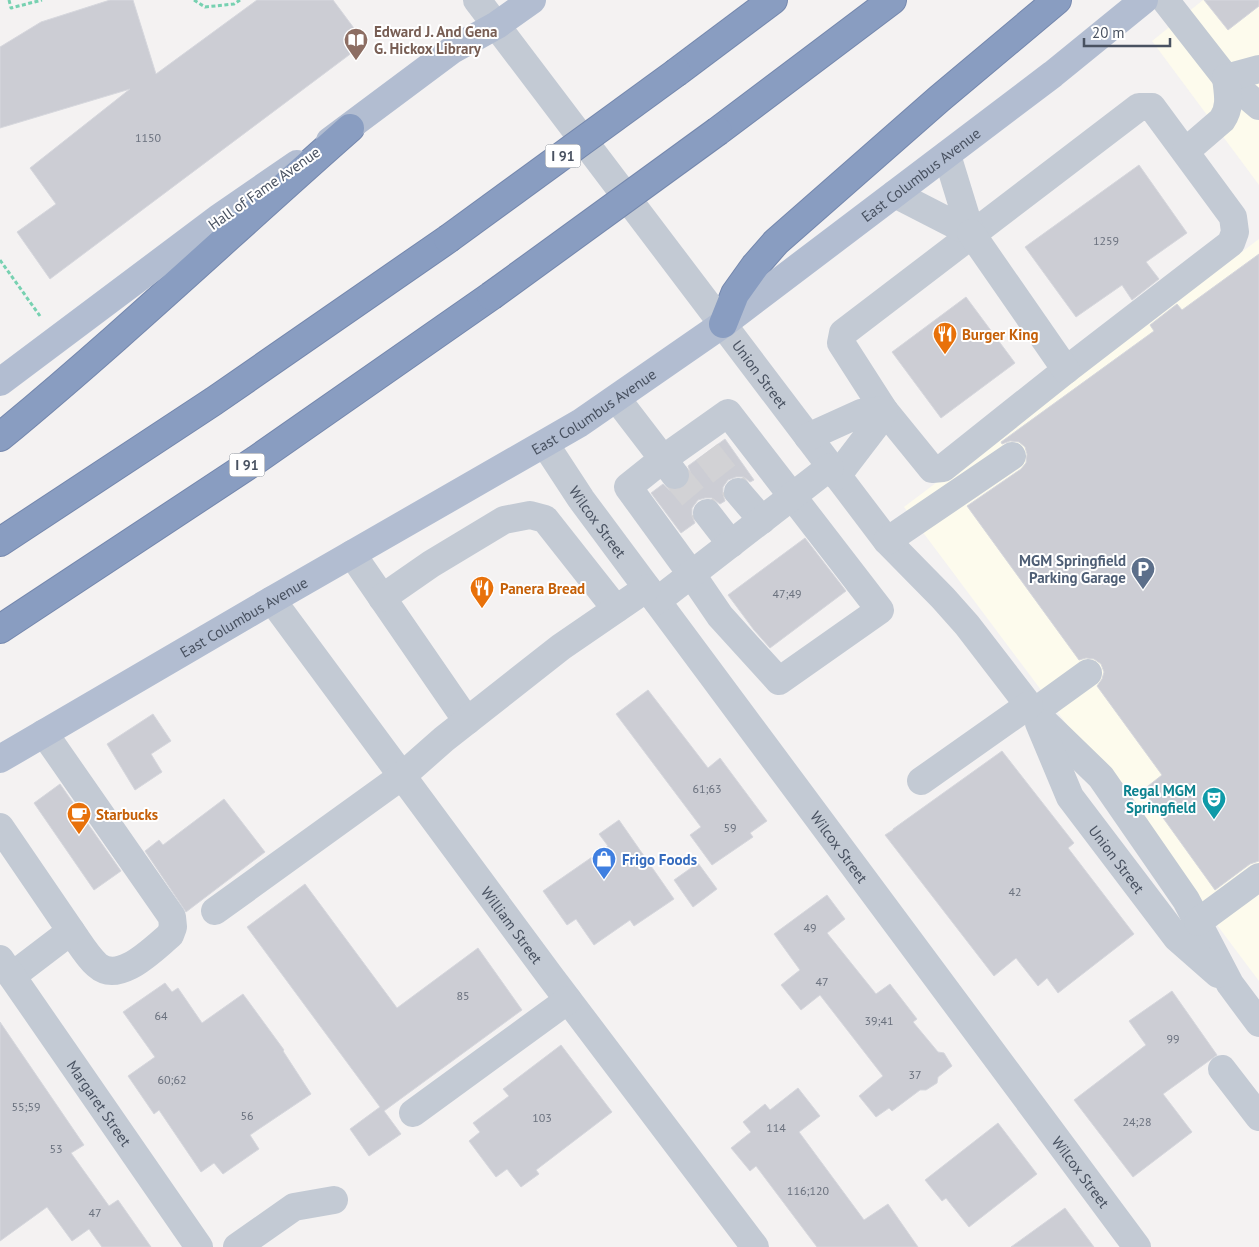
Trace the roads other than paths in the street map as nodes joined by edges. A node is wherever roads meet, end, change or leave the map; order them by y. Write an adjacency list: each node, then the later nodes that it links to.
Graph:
1 (477, 0): 8 (street, Union Street)
2 (532, 0): 8 (main road, Hall of Fame Avenue)
3 (773, 0): 33 (highway, I 91, bridge)
4 (892, 0): 41 (highway, I 91, bridge)
5 (1057, 0): 17 (highway)
6 (1144, 0): 14 (main road, East Columbus Avenue)
7 (1165, 0): 10 (street)
8 (497, 24): 12 (main road, Hall of Fame Avenue); 17 (street, Union Street)
9 (1259, 69): 10 (street)
10 (1226, 78): 11 (street); 13 (street)
11 (1259, 106)
12 (350, 128): 19 (main road, Hall of Fame Avenue); 22 (highway)
13 (1186, 151): 16 (street); 18 (street)
14 (947, 155): 15 (main road, East Columbus Avenue); 16 (street)
15 (895, 194): 16 (street); 17 (main road, East Columbus Avenue)
16 (971, 233): 18 (street); 21 (street)
17 (723, 324): 20 (main road, East Columbus Avenue); 23 (street, Union Street)
18 (1066, 370): 21 (street)
19 (0, 382)
20 (617, 399): 24 (main road, East Columbus Avenue); 26 (street)
21 (884, 410): 23 (street); 27 (street)
22 (0, 437)
23 (808, 437): 27 (street, Union Street)
24 (545, 444): 35 (main road, East Columbus Avenue); 37 (street, Wilcox Street)
25 (1012, 456): 32 (street)
26 (669, 467): 29 (street); 36 (street)
27 (833, 472): 29 (street); 32 (street, Union Street)
28 (738, 492): 31 (street)
29 (794, 496): 31 (street); 36 (street)
30 (708, 514): 34 (street)
31 (762, 520): 34 (street)
32 (887, 541): 43 (street, Union Street)
33 (0, 542)
34 (731, 544): 36 (street)
35 (352, 554): 38 (street); 39 (main road, East Columbus Avenue)
36 (692, 575): 37 (street)
37 (652, 594): 40 (street); 65 (street, Wilcox Street)
38 (382, 598): 40 (street); 44 (street)
39 (272, 600): 45 (main road, East Columbus Avenue); 47 (street, William Street)
40 (616, 609): 44 (street)
41 (0, 629)
42 (1088, 673): 43 (street)
43 (1031, 709): 48 (street); 52 (street, Union Street); 55 (street, Union Street)
44 (467, 721): 47 (street)
45 (44, 733): 46 (main road, East Columbus Avenue); 53 (street)
46 (0, 759)
47 (402, 776): 51 (street); 56 (street, William Street)
48 (921, 782)
49 (0, 827): 53 (street)
50 (1259, 877): 52 (street)
51 (214, 911)
52 (1198, 922): 55 (street, Union Street)
53 (71, 930): 54 (street)
54 (6, 967): 62 (street, Margaret Street)
55 (1230, 984): 57 (street, Union Street)
56 (568, 1000): 59 (street); 64 (street, William Street)
57 (1259, 1023)
58 (1222, 1069): 60 (street)
59 (413, 1112)
60 (1259, 1117)
61 (334, 1200): 63 (street)
62 (199, 1247)
63 (237, 1247)
64 (755, 1247)
65 (1137, 1247)

